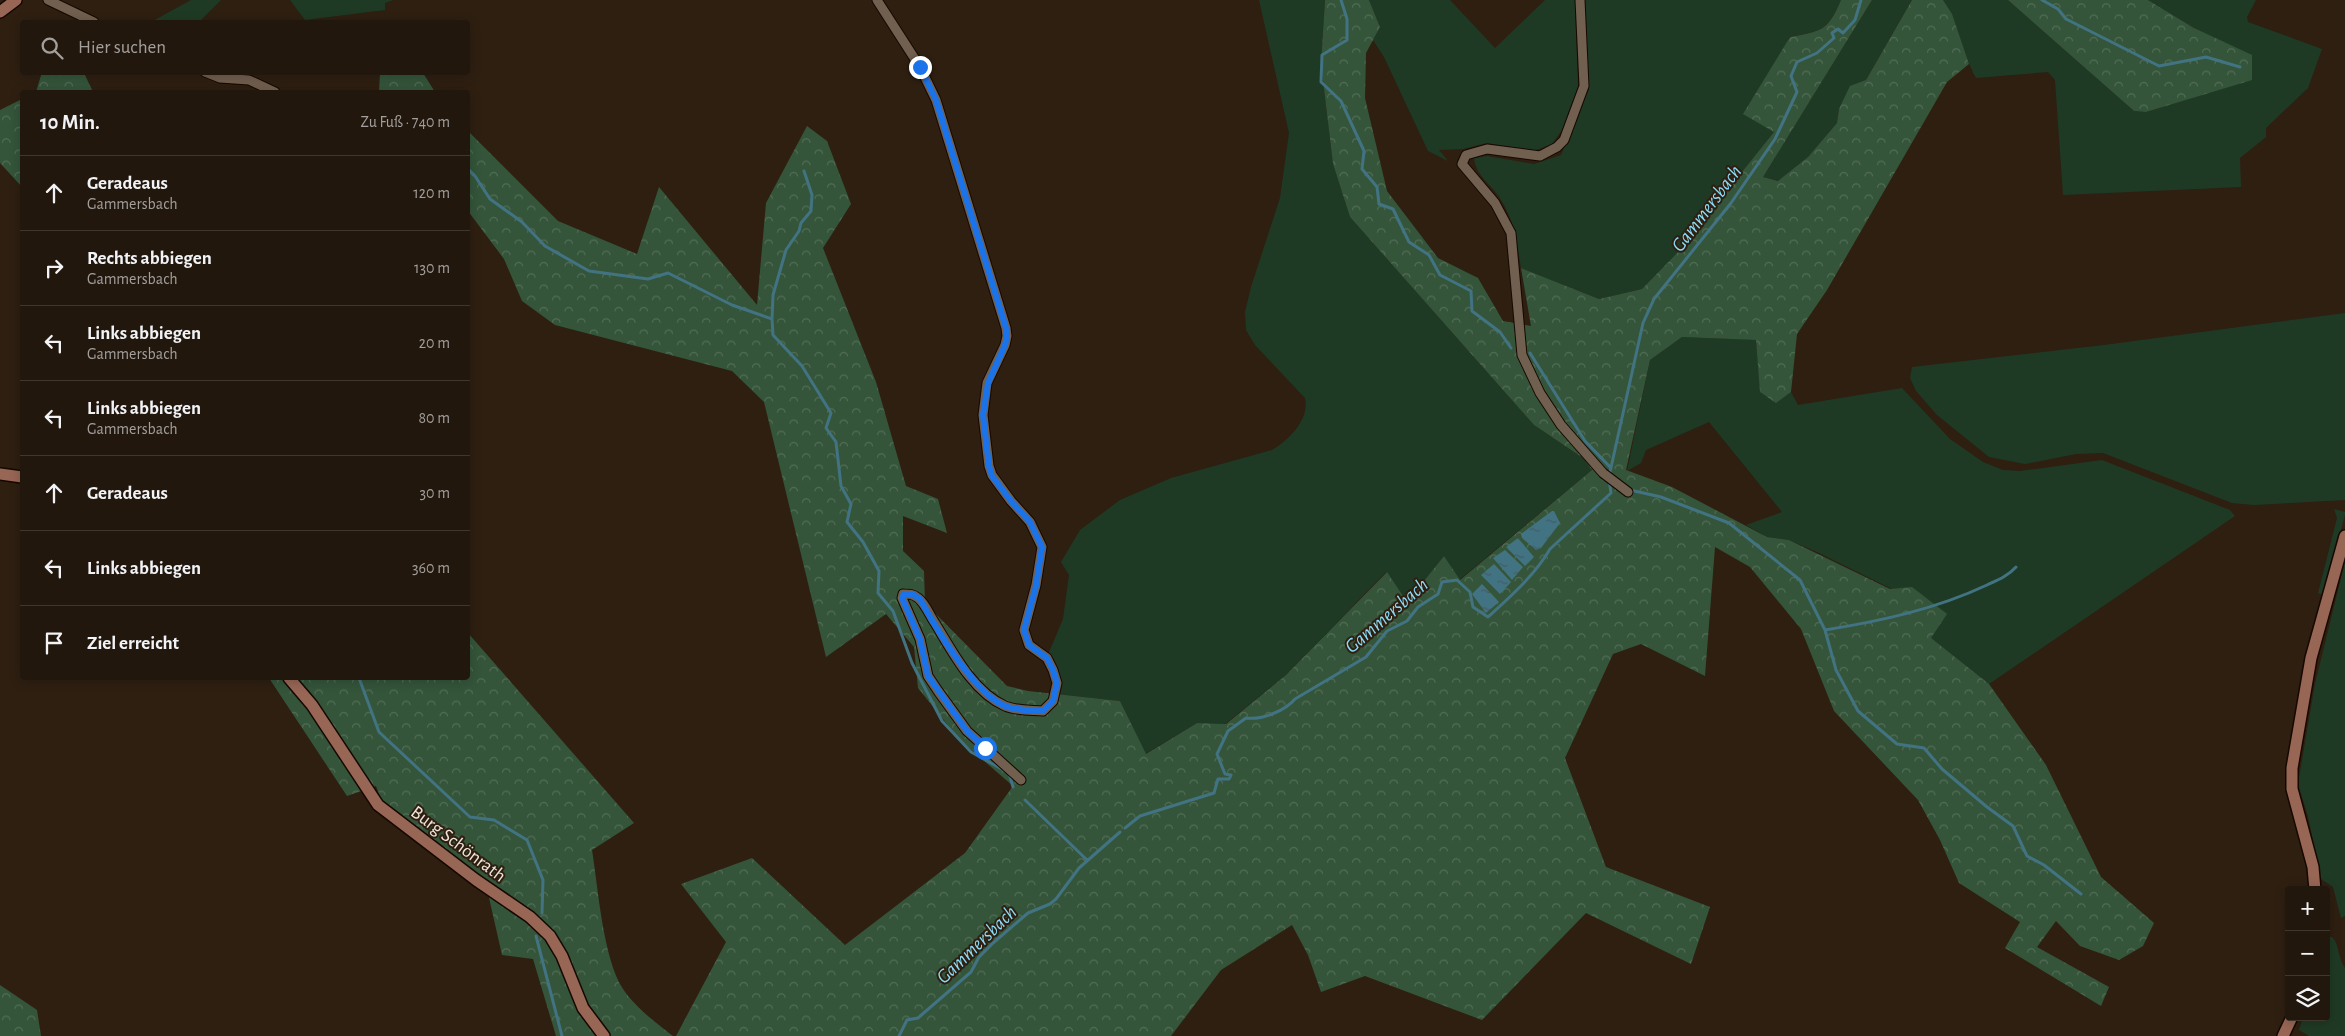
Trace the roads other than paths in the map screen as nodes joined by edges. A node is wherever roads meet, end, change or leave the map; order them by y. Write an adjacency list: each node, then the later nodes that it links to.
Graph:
1 (16, 0): 5 (street)
2 (48, 0): 6 (street)
3 (877, 0): 14 (street)
4 (1580, 0): 11 (street)
5 (0, 12)
6 (90, 20)
7 (212, 75): 8 (street)
8 (271, 90)
9 (0, 474): 10 (street)
10 (20, 477)
11 (1628, 492)
12 (2345, 536): 15 (street)
13 (291, 680): 17 (street, Burg Schönrath)
14 (1021, 780)
15 (2315, 886)
16 (2290, 1021): 18 (street)
17 (604, 1036)
18 (2283, 1036)

